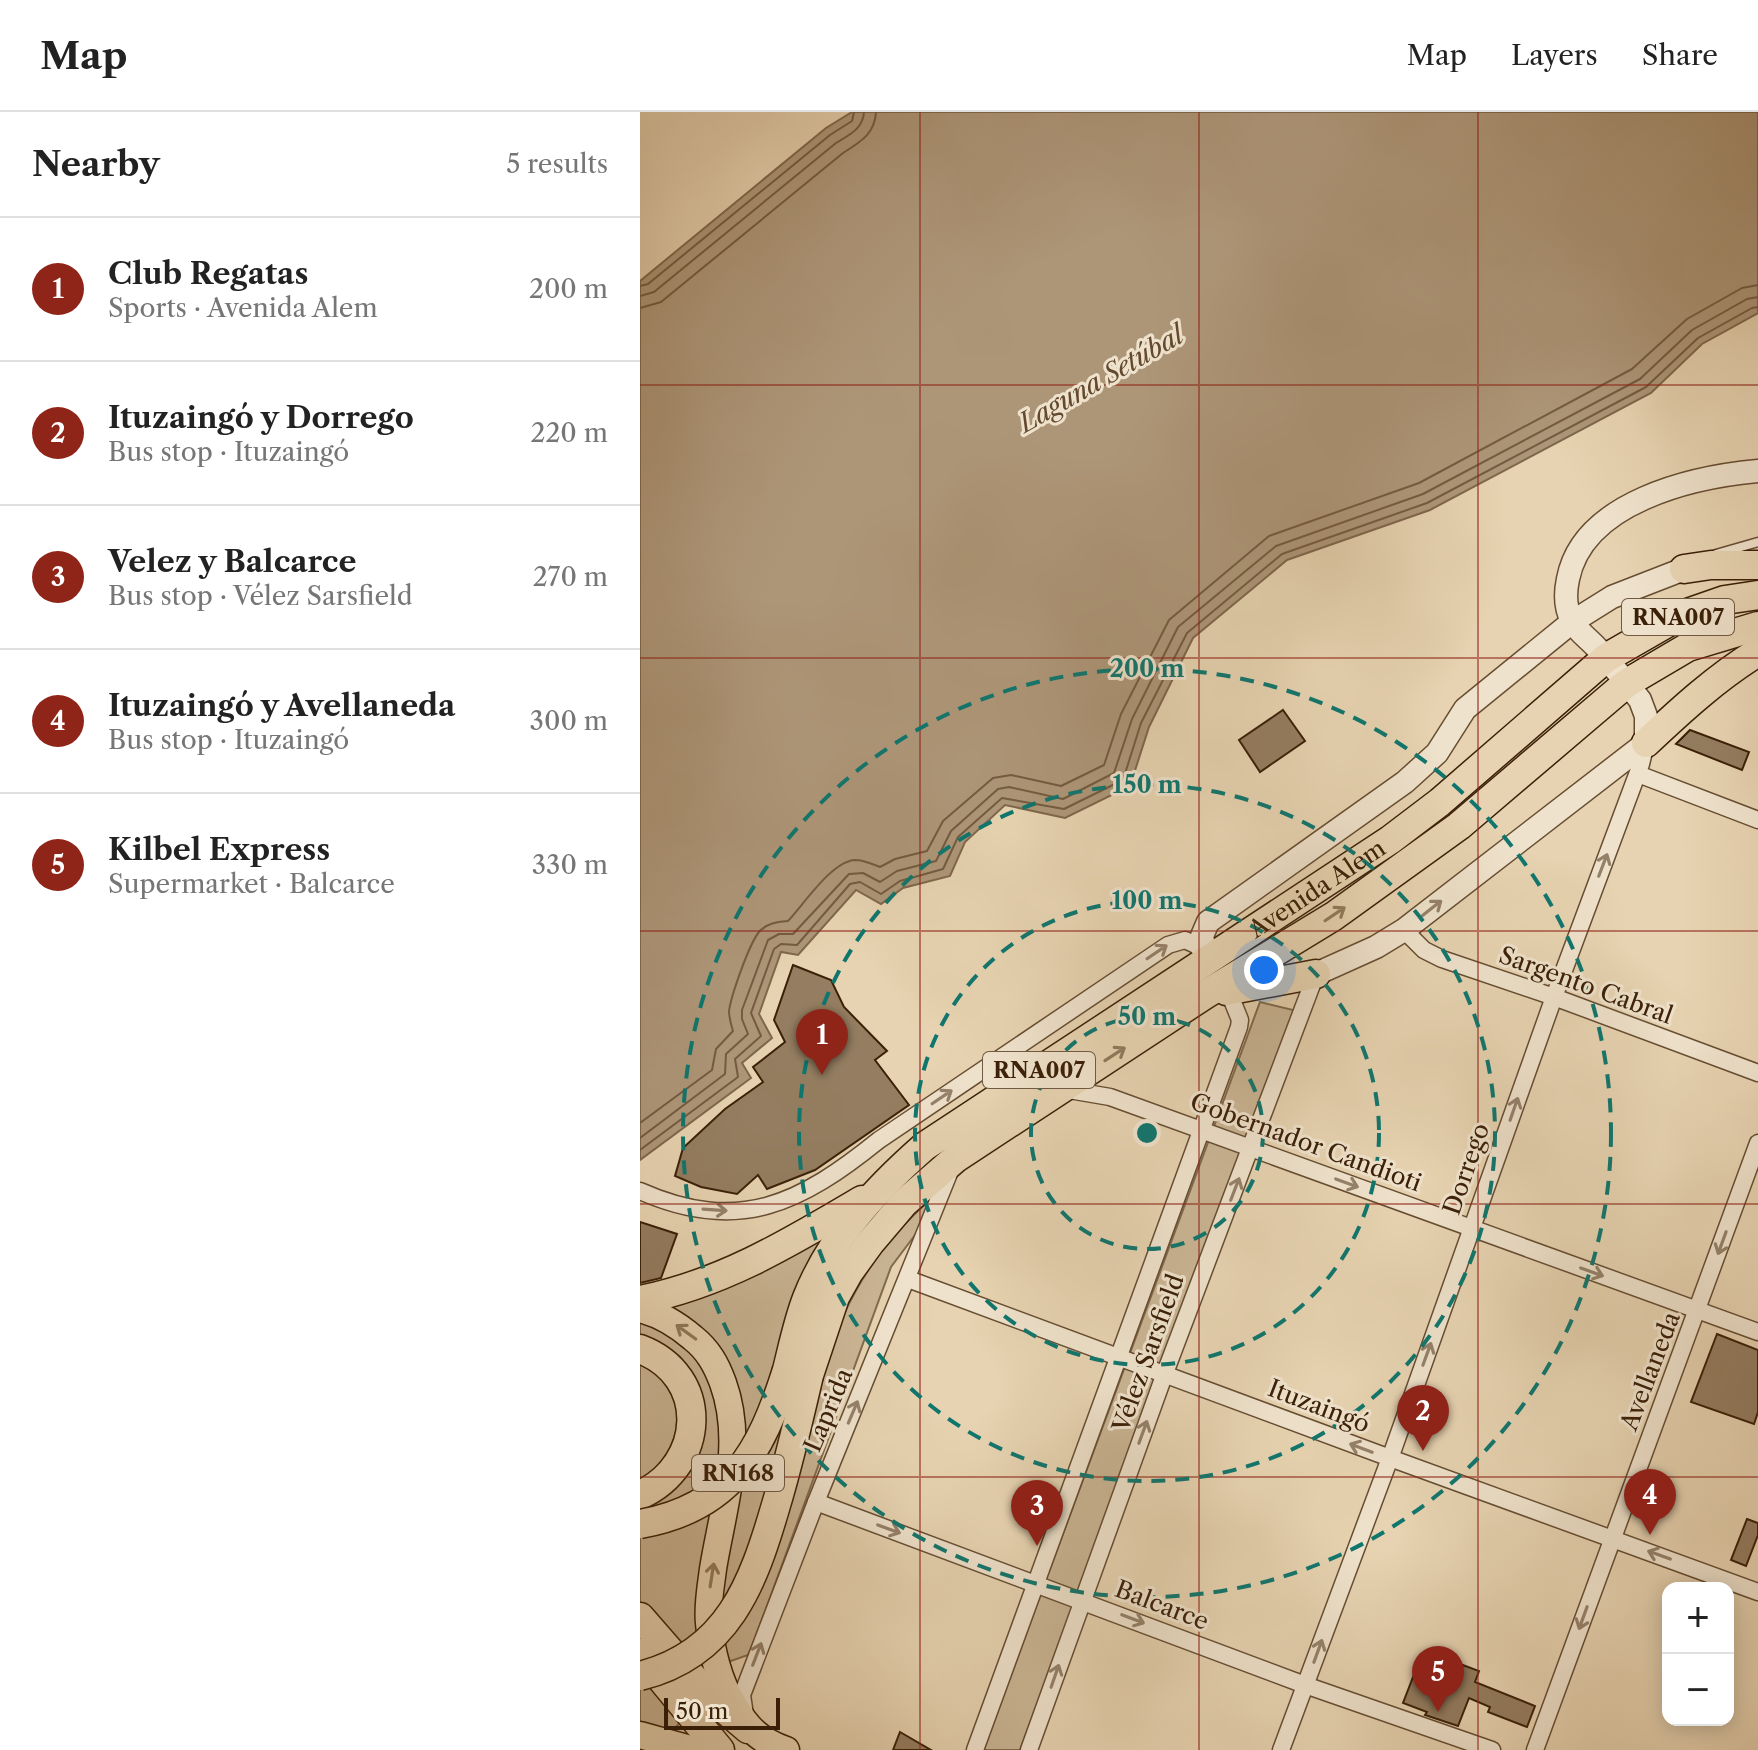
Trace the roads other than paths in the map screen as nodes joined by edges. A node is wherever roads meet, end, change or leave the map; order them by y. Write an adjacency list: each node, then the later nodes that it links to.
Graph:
1 (1758, 471): 6 (street)
2 (1758, 542): 4 (lane)
3 (1758, 565): 4 (highway)
4 (1684, 569): 6 (street)
5 (1758, 595): 9 (highway, Avenida Alem / RNA007)
6 (1572, 622): 9 (street, Dorrego); 16 (street)
7 (1758, 626): 10 (highway, Avenida Alem / RNA007)
8 (1758, 652): 11 (highway)
9 (1606, 658): 10 (street, Dorrego); 16 (highway, Avenida Alem / RNA007)
10 (1627, 683): 11 (street, Dorrego); 16 (highway, Avenida Alem / RNA007, one-way to 10)
11 (1646, 743): 12 (street, Dorrego); 14 (street, one-way to 11)
12 (1638, 774): 13 (street); 17 (street, Dorrego, one-way to 12)
13 (1758, 820)
14 (1404, 930): 15 (street); 17 (street, Sargento Cabral)
15 (1316, 974): 16 (highway); 22 (street, Vélez Sarsfield)
16 (1215, 975): 19 (highway, Avenida Alem / RNA007, one-way to 16); 20 (street, Vélez Sarsfield); 24 (street, one-way to 16); 25 (highway, Avenida Alem / RNA007)
17 (1554, 997): 18 (street, Sargento Cabral); 26 (street, Dorrego, one-way to 17)
18 (1758, 1073)
19 (1061, 1089): 20 (street, Gobernador Candioti); 23 (highway, Avenida Alem / RNA007)
20 (1202, 1129): 22 (street, Gobernador Candioti); 33 (street, Vélez Sarsfield)
21 (1758, 1143): 30 (street, Avellaneda, one-way to 30)
22 (1251, 1148): 26 (street, Gobernador Candioti, one-way to 26); 35 (street, Vélez Sarsfield, one-way to 22)
23 (956, 1158): 27 (street, Laprida); 34 (highway, RNA007)
24 (640, 1191)
25 (876, 1191): 28 (highway); 34 (highway, RN168)
26 (1472, 1229): 30 (street, Gobernador Candioti, one-way to 30); 36 (street, Dorrego, one-way to 26)
27 (908, 1279): 33 (street, Ituzaingó); 38 (street, Laprida, one-way to 27)
28 (640, 1300)
29 (640, 1309): 48 (main road, one-way to 29)
30 (1698, 1311): 31 (street, Gobernador Candioti); 40 (street, Avellaneda)
31 (1758, 1332)
32 (640, 1349): 37 (highway)
33 (1119, 1356): 35 (street, Ituzaingó); 41 (street, Vélez Sarsfield)
34 (798, 1372): 39 (highway, RN168, bridge); 46 (highway, RNA007, bridge)
35 (1165, 1373): 36 (street, Ituzaingó, one-way to 35); 43 (street, Vélez Sarsfield, one-way to 35)
36 (1390, 1458): 40 (street, Ituzaingó); 47 (street, Dorrego, one-way to 36)
37 (640, 1495)
38 (816, 1502): 41 (street, Balcarce, one-way to 41); 48 (street, Laprida, one-way to 38)
39 (640, 1524)
40 (1613, 1537): 42 (street, Ituzaingó, one-way to 40); 57 (street, Avellaneda, one-way to 57)
41 (1035, 1584): 43 (street, Balcarce); 53 (street, Vélez Sarsfield)
42 (1758, 1592)
43 (1082, 1600): 47 (street, Balcarce, one-way to 47); 54 (street, Vélez Sarsfield, one-way to 43)
44 (640, 1617): 48 (highway)
45 (640, 1653): 51 (highway)
46 (640, 1676)
47 (1305, 1685): 55 (street, Dorrego); 56 (street, Balcarce)
48 (748, 1729): 52 (main road)
49 (640, 1735): 50 (main road)
50 (694, 1750)
51 (720, 1750)
52 (786, 1750)
53 (975, 1750)
54 (1029, 1750)
55 (1281, 1750)
56 (1492, 1750)
57 (1535, 1750)

